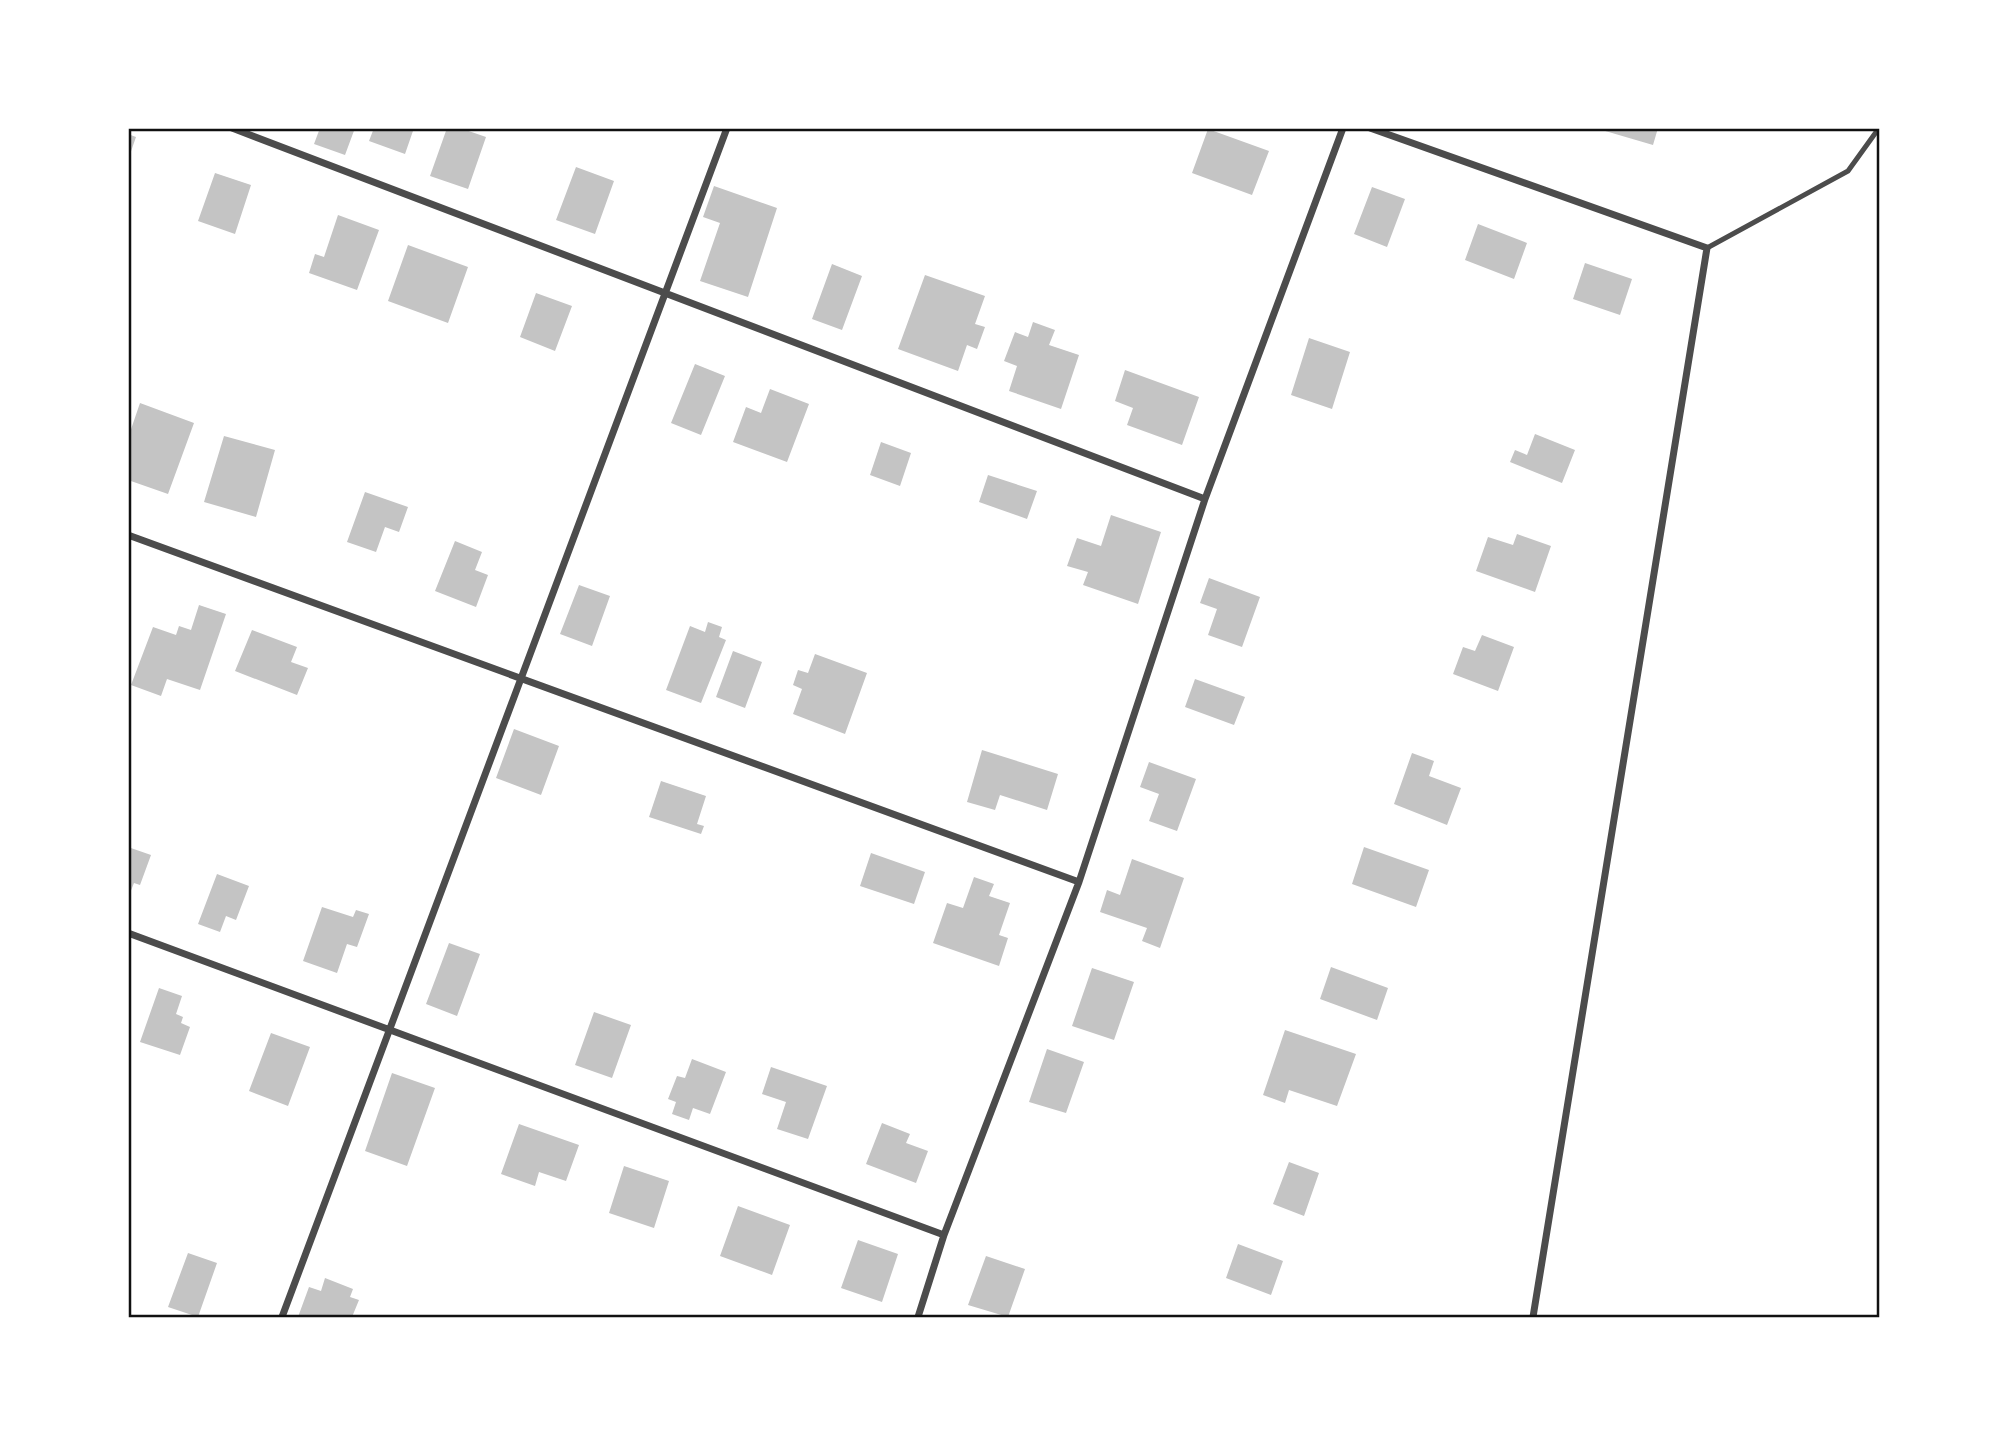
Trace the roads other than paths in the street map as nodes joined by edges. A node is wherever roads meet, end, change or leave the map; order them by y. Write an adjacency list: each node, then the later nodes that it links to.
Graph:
1 (232, 128): 7 (street)
2 (727, 128): 7 (street)
3 (1343, 128): 8 (street)
4 (1370, 128): 6 (street)
5 (1879, 128): 6 (lane)
6 (1707, 248): 17 (street)
7 (665, 293): 8 (street); 10 (street)
8 (1205, 499): 11 (street)
9 (128, 535): 10 (street)
10 (521, 679): 11 (street); 13 (street)
11 (1079, 882): 14 (street)
12 (128, 933): 13 (street)
13 (389, 1030): 14 (street); 15 (street)
14 (944, 1235): 16 (street)
15 (282, 1317)
16 (918, 1317)
17 (1534, 1317)

